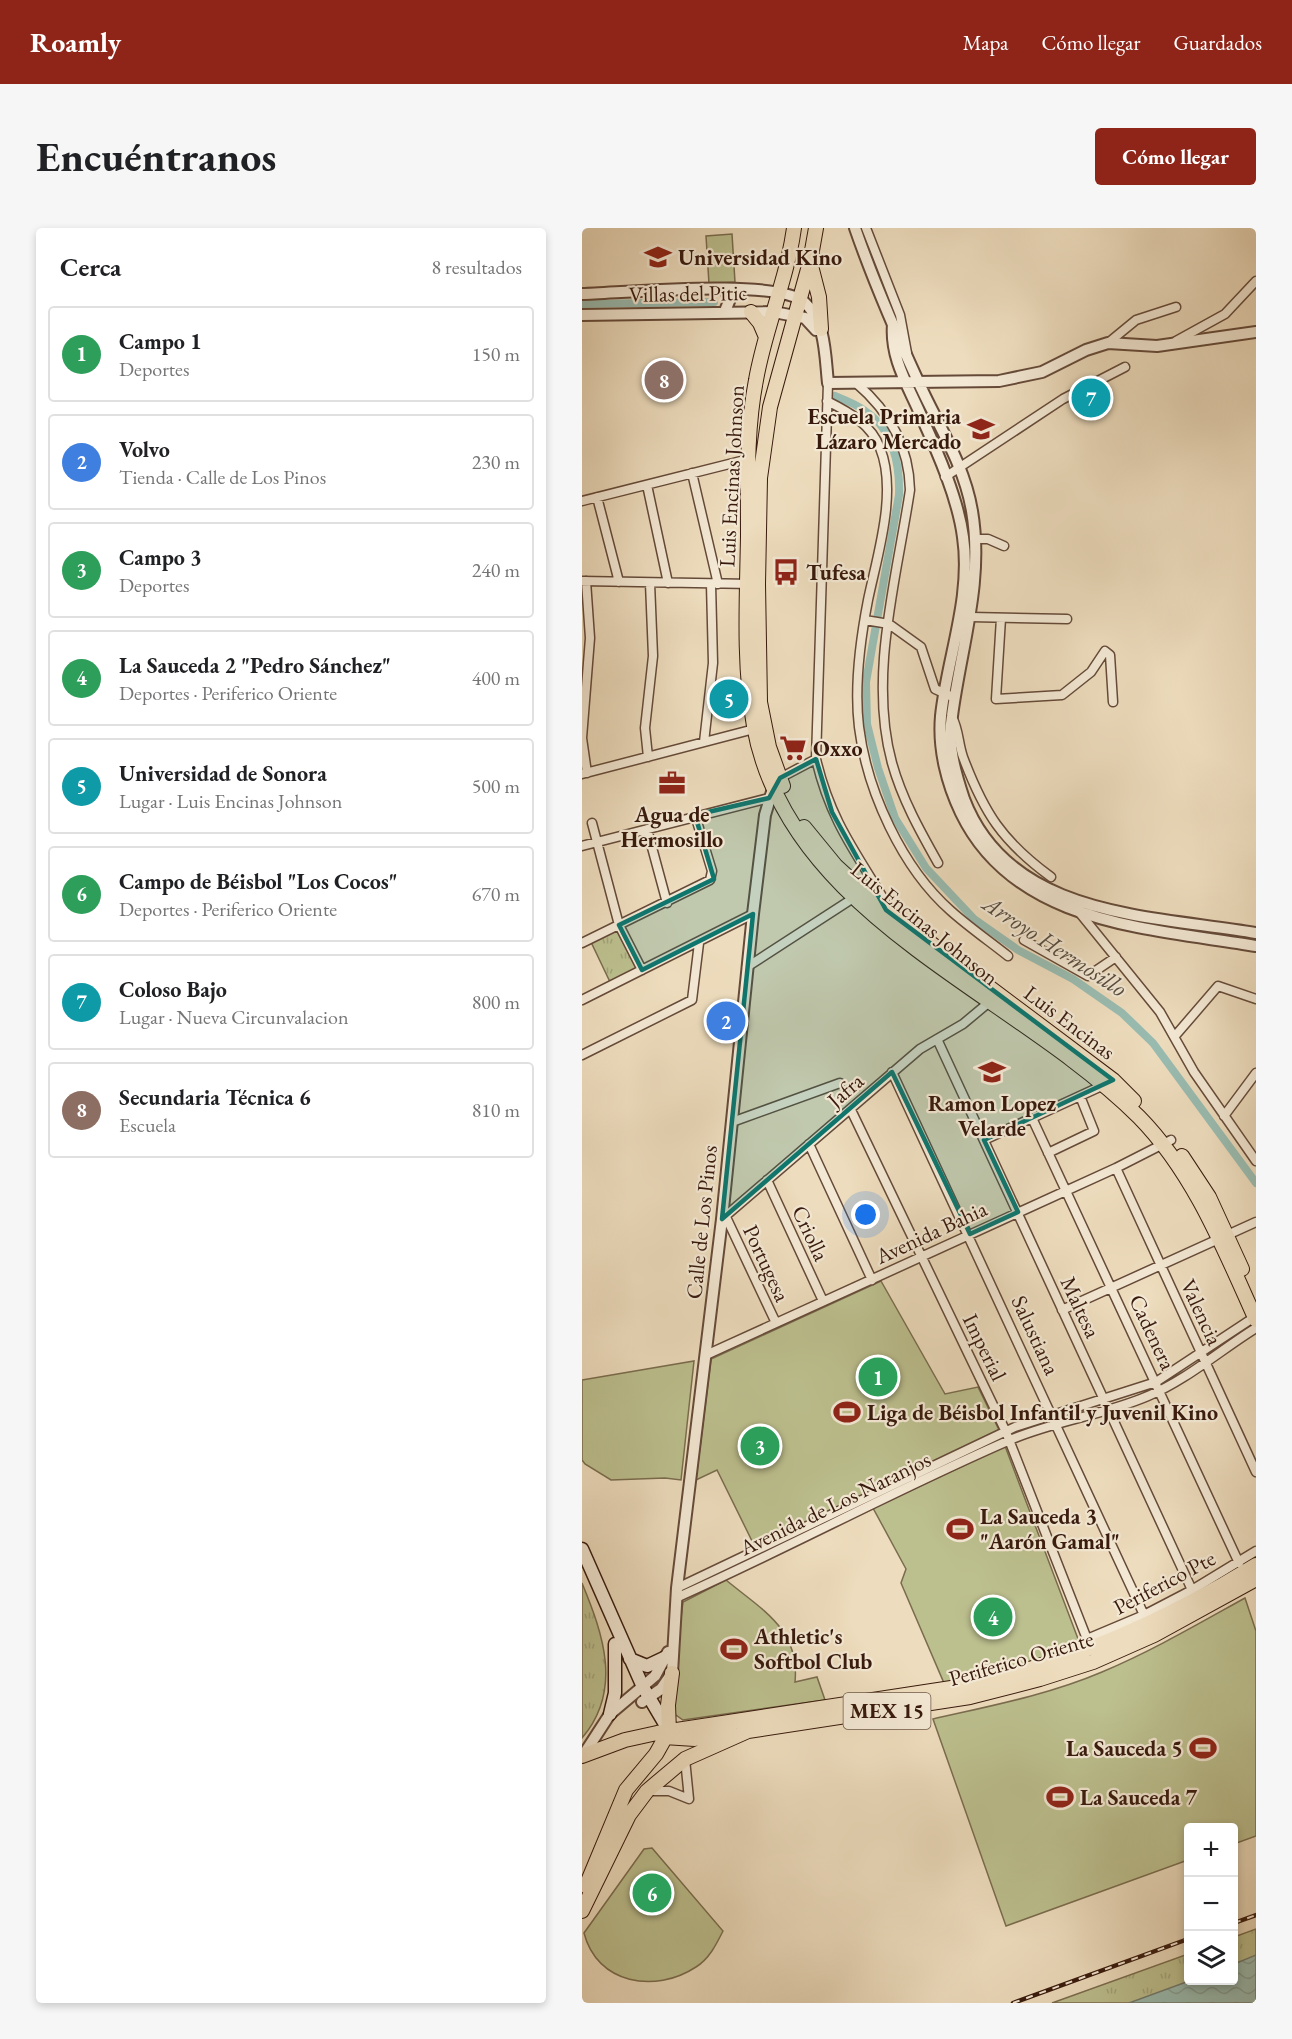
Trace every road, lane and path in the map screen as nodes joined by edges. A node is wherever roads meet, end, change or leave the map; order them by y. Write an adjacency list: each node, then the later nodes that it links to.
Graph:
1 (794, 228): 8 (main road, Luis Encinas Johnson)
2 (816, 228): 5 (main road)
3 (855, 228): 17 (street)
4 (866, 228): 23 (street)
5 (810, 262): 10 (main road); 19 (main road)
6 (1256, 281): 22 (street)
7 (724, 289): 8 (street, Villas del Pitic); 9 (street, Villas del Pitic); 12 (street)
8 (780, 292): 10 (street, Villas del Pitic); 14 (main road, Luis Encinas Johnson)
9 (582, 294)
10 (799, 299): 16 (main road); 19 (street)
11 (1176, 307): 21 (street)
12 (725, 311): 13 (street, Villas del Pitic); 15 (street, Villas del Pitic)
13 (751, 312): 14 (street, Villas del Pitic); 20 (main road)
14 (774, 312): 16 (street, Villas del Pitic); 20 (main road, Luis Encinas Johnson)
15 (582, 315)
16 (795, 315): 19 (street); 28 (main road)
17 (893, 324): 23 (street); 26 (street)
18 (1256, 332): 22 (street)
19 (822, 335): 29 (street)
20 (766, 337): 25 (main road, Luis Encinas Johnson)
21 (1108, 343): 22 (street); 27 (street)
22 (1170, 344)
23 (906, 354): 27 (street)
24 (1125, 368): 33 (street)
25 (756, 379): 28 (main road); 32 (main road, Luis Encinas Johnson)
26 (905, 382): 27 (street); 30 (street); 35 (street)
27 (918, 382): 33 (street)
28 (776, 383): 46 (main road)
29 (828, 383): 30 (street); 31 (street)
30 (856, 383): 51 (street)
31 (827, 401): 50 (street); 58 (street)
32 (749, 459): 34 (street); 46 (main road, Luis Encinas Johnson)
33 (961, 469): 35 (street); 39 (street)
34 (692, 473): 36 (street); 45 (street)
35 (945, 477): 52 (street)
36 (647, 485): 37 (street); 44 (street)
37 (597, 497): 38 (street); 42 (street)
38 (582, 501)
39 (976, 539): 40 (street); 47 (street)
40 (1004, 546)
41 (584, 581): 42 (street); 59 (street)
42 (619, 582): 43 (street)
43 (651, 583): 44 (street); 57 (street)
44 (668, 583): 45 (street)
45 (715, 584): 46 (street); 56 (street)
46 (753, 584): 55 (main road, Luis Encinas Johnson)
47 (971, 617): 48 (street); 52 (street)
48 (1001, 618): 49 (street); 53 (street)
49 (1066, 619)
50 (865, 620): 51 (street); 81 (street)
51 (888, 624): 52 (street); 66 (street)
52 (950, 696): 54 (street); 71 (street)
53 (1113, 702)
54 (951, 717): 67 (street); 74 (street)
55 (759, 728): 56 (street); 60 (main road, Luis Encinas Johnson)
56 (704, 742): 57 (street)
57 (648, 757): 59 (street)
58 (816, 759): 60 (street); 70 (street)
59 (585, 774)
60 (774, 788): 61 (street); 68 (main road, Luis Encinas Johnson); 70 (main road, Luis Encinas); 72 (street, Calle de Los Pinos)
61 (695, 815): 63 (street); 69 (street)
62 (592, 823): 64 (street)
63 (647, 829): 64 (street); 69 (street)
64 (598, 841): 65 (street); 73 (street)
65 (582, 846)
66 (938, 863)
67 (1051, 876)
68 (855, 897): 83 (street); 85 (main road, Luis Encinas Johnson)
69 (667, 903): 73 (street)
70 (886, 910): 85 (main road, Luis Encinas)
71 (1079, 912): 77 (street); 82 (street)
72 (753, 914): 79 (street); 83 (street, Calle de Los Pinos)
73 (619, 925): 78 (street); 84 (street)
74 (1222, 927): 75 (street); 77 (street)
75 (1256, 933)
76 (1024, 940): 82 (street)
77 (1221, 940): 80 (street)
78 (582, 943)
79 (699, 943): 84 (street); 90 (street)
80 (1256, 946)
81 (1008, 956)
82 (1116, 957): 88 (street)
83 (747, 967): 100 (street, Calle de Los Pinos)
84 (642, 970): 87 (street)
85 (994, 998): 89 (street, Jafra); 93 (main road, Luis Encinas Johnson)
86 (1256, 999): 88 (street)
87 (582, 1000)
88 (1175, 1036): 98 (street)
89 (937, 1039): 91 (street, Jafra); 101 (street, Maltesa)
90 (582, 1054)
91 (892, 1072): 97 (street, Jafra); 112 (street, Salustiana)
92 (1256, 1073): 95 (street)
93 (1108, 1082): 96 (street); 102 (main road, Luis Encinas Johnson)
94 (840, 1083): 100 (street)
95 (1251, 1087): 98 (street)
96 (1080, 1096): 99 (street); 104 (street)
97 (851, 1110): 103 (street, Jafra); 114 (street, Imperial)
98 (1224, 1116): 105 (street)
99 (1032, 1118): 101 (street); 104 (street, Cadenera)
100 (732, 1122): 110 (street, Calle de Los Pinos)
101 (984, 1140): 109 (street, Maltesa)
102 (1166, 1142): 106 (street, Avenida Bahia); 113 (main road, Luis Encinas Johnson)
103 (808, 1144): 107 (street, Jafra); 116 (street)
104 (1048, 1153): 108 (street, Cadenera)
105 (1256, 1161)
106 (1116, 1168): 108 (street, Avenida Bahia); 115 (street, Valencia)
107 (767, 1180): 110 (street, Jafra); 119 (street, Criolla)
108 (1065, 1189): 109 (street, Avenida Bahia); 117 (street, Cadenera)
109 (1018, 1212): 112 (street, Avenida Bahia); 120 (street, Maltesa)
110 (724, 1218): 122 (street, Portugesa); 123 (street, Calle de Los Pinos)
111 (1256, 1222): 113 (street)
112 (970, 1234): 114 (street, Avenida Bahia); 129 (street, Salustiana)
113 (1222, 1237): 115 (street); 118 (main road); 121 (main road, Luis Encinas Johnson)
114 (921, 1257): 116 (street, Avenida Bahia); 131 (street, Imperial)
115 (1160, 1265): 117 (street); 124 (street, Valencia)
116 (872, 1280): 119 (street, Avenida Bahia)
117 (1111, 1287): 120 (street); 125 (street, Cadenera)
118 (1256, 1299)
119 (823, 1301): 122 (street, Avenida Bahia)
120 (1062, 1310): 127 (street, Maltesa)
121 (1256, 1320): 124 (street)
122 (776, 1323): 123 (street, Avenida Bahia)
123 (706, 1354): 140 (street, Calle de Los Pinos)
124 (1203, 1357): 125 (street); 126 (street); 132 (street, Valencia)
125 (1156, 1382): 126 (street, Cadenera); 127 (street)
126 (1160, 1391): 128 (street); 135 (street, Cadenera)
127 (1105, 1398): 128 (street, Maltesa); 129 (street)
128 (1110, 1410): 130 (street); 139 (street, Maltesa)
129 (1053, 1414): 130 (street, Salustiana); 131 (street)
130 (1057, 1423): 131 (street); 141 (street, Salustiana)
131 (1007, 1436): 140 (street, Avenida de Los Naranjos); 142 (street, Imperial)
132 (1256, 1472)
133 (582, 1550): 146 (main road)
134 (1256, 1551): 135 (street, Periferico Pte)
135 (1239, 1563): 139 (street, Periferico Pte)
136 (1256, 1565): 151 (main road, Periferico Oriente / MEX 15)
137 (582, 1568): 144 (main road)
138 (1256, 1579): 150 (main road, Periferico Oriente / MEX 15)
139 (1192, 1590): 141 (street, Periferico Pte)
140 (676, 1593): 143 (street, Calle de Los Pinos)
141 (1144, 1615): 142 (street, Periferico Pte)
142 (1087, 1638)
143 (674, 1641): 145 (street); 147 (street, Calle de Los Pinos)
144 (615, 1644): 148 (main road); 149 (main road)
145 (666, 1657): 146 (main road); 148 (street)
146 (630, 1659): 148 (main road)
147 (672, 1673): 148 (street); 151 (main road)
148 (643, 1694): 149 (street); 151 (main road)
149 (610, 1714): 152 (street)
150 (748, 1731): 151 (main road); 153 (main road, Periferico Oriente / MEX 15)
151 (664, 1734): 152 (main road, Periferico Oriente / MEX 15); 155 (main road)
152 (583, 1755)
153 (685, 1759): 154 (main road, Periferico Oriente / MEX 15); 154 (street)
154 (647, 1791): 156 (main road, Periferico Oriente / MEX 15)
155 (582, 1896)
156 (582, 1911)

